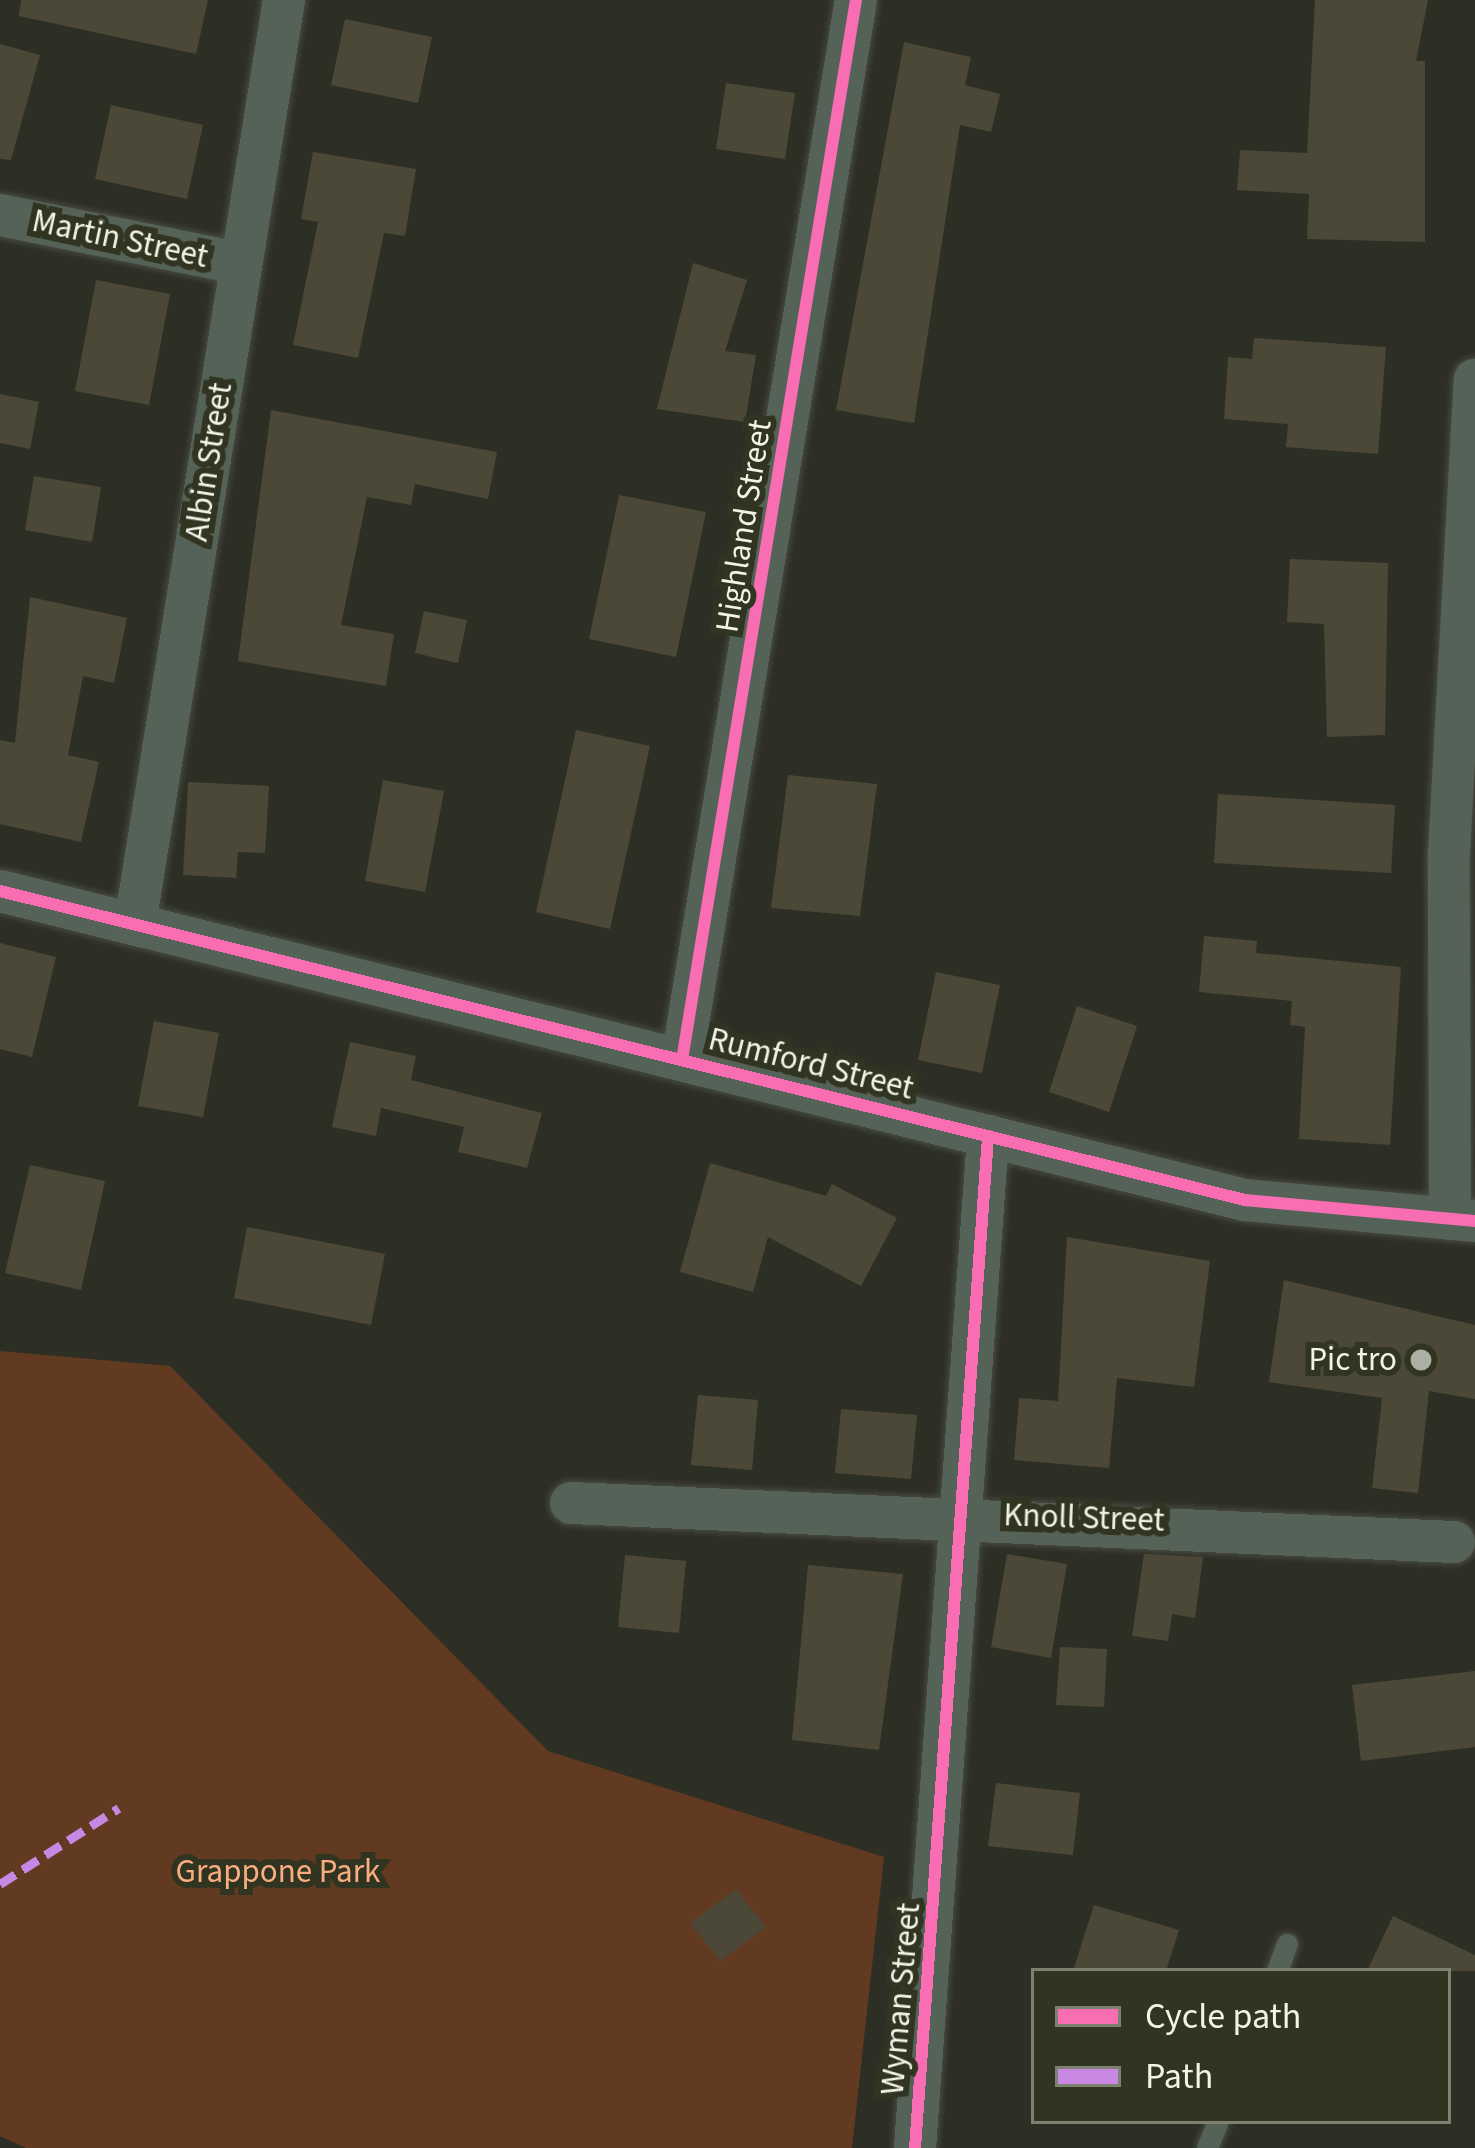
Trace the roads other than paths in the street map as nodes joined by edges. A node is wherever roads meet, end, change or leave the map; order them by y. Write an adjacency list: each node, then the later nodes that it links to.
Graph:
1 (284, 0): 4 (street, Albin Street)
2 (856, 0): 9 (street, Highland Street)
3 (0, 215): 4 (street, Martin Street)
4 (239, 263): 8 (street, Albin Street)
5 (1475, 380): 6 (street)
6 (1473, 558): 11 (street)
7 (0, 891): 8 (street, Rumford Street)
8 (135, 924): 9 (street, Rumford Street)
9 (682, 1060): 10 (street, Rumford Street)
10 (988, 1136): 11 (street, Rumford Street); 13 (street, Wyman Street)
11 (1463, 1220)
12 (571, 1503): 13 (street, Knoll Street)
13 (969, 1514): 14 (street, Knoll Street); 17 (street, Wyman Street)
14 (1454, 1542)
15 (1287, 1944): 16 (lane)
16 (1278, 1968)
17 (915, 2148)

